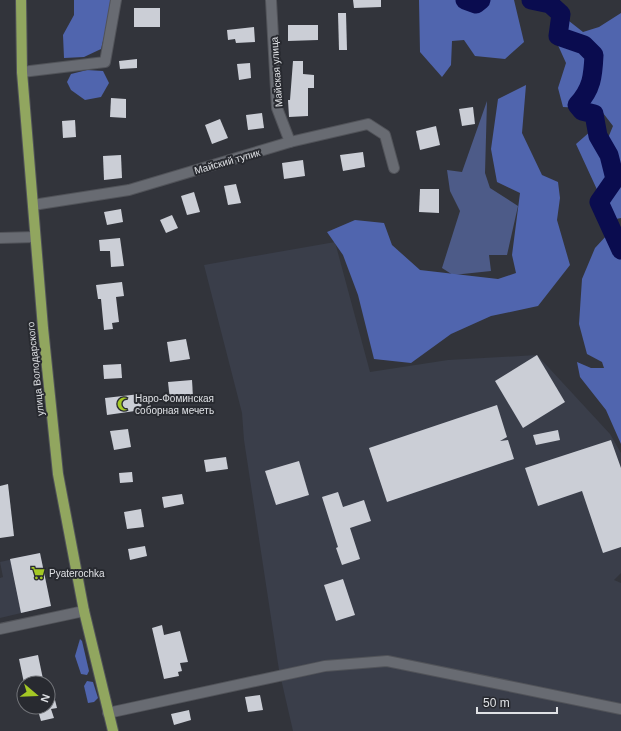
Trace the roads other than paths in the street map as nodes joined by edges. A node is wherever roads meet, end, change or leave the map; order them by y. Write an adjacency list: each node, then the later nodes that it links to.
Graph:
1 (21, 0): 4 (main road, улица Володарского)
2 (116, 0): 4 (street)
3 (271, 0): 5 (street, Майская улица)
4 (22, 72): 7 (main road, улица Володарского)
5 (290, 142): 6 (street, Майский тупик); 7 (street, Майский тупик)
6 (394, 168)
7 (33, 204): 8 (main road, улица Володарского)
8 (35, 237): 9 (street); 10 (main road, улица Володарского)
9 (0, 238)
10 (84, 611): 11 (street); 13 (main road, улица Володарского)
11 (0, 628)
12 (621, 709): 13 (street)
13 (108, 713): 14 (main road, улица Володарского)
14 (113, 731)

